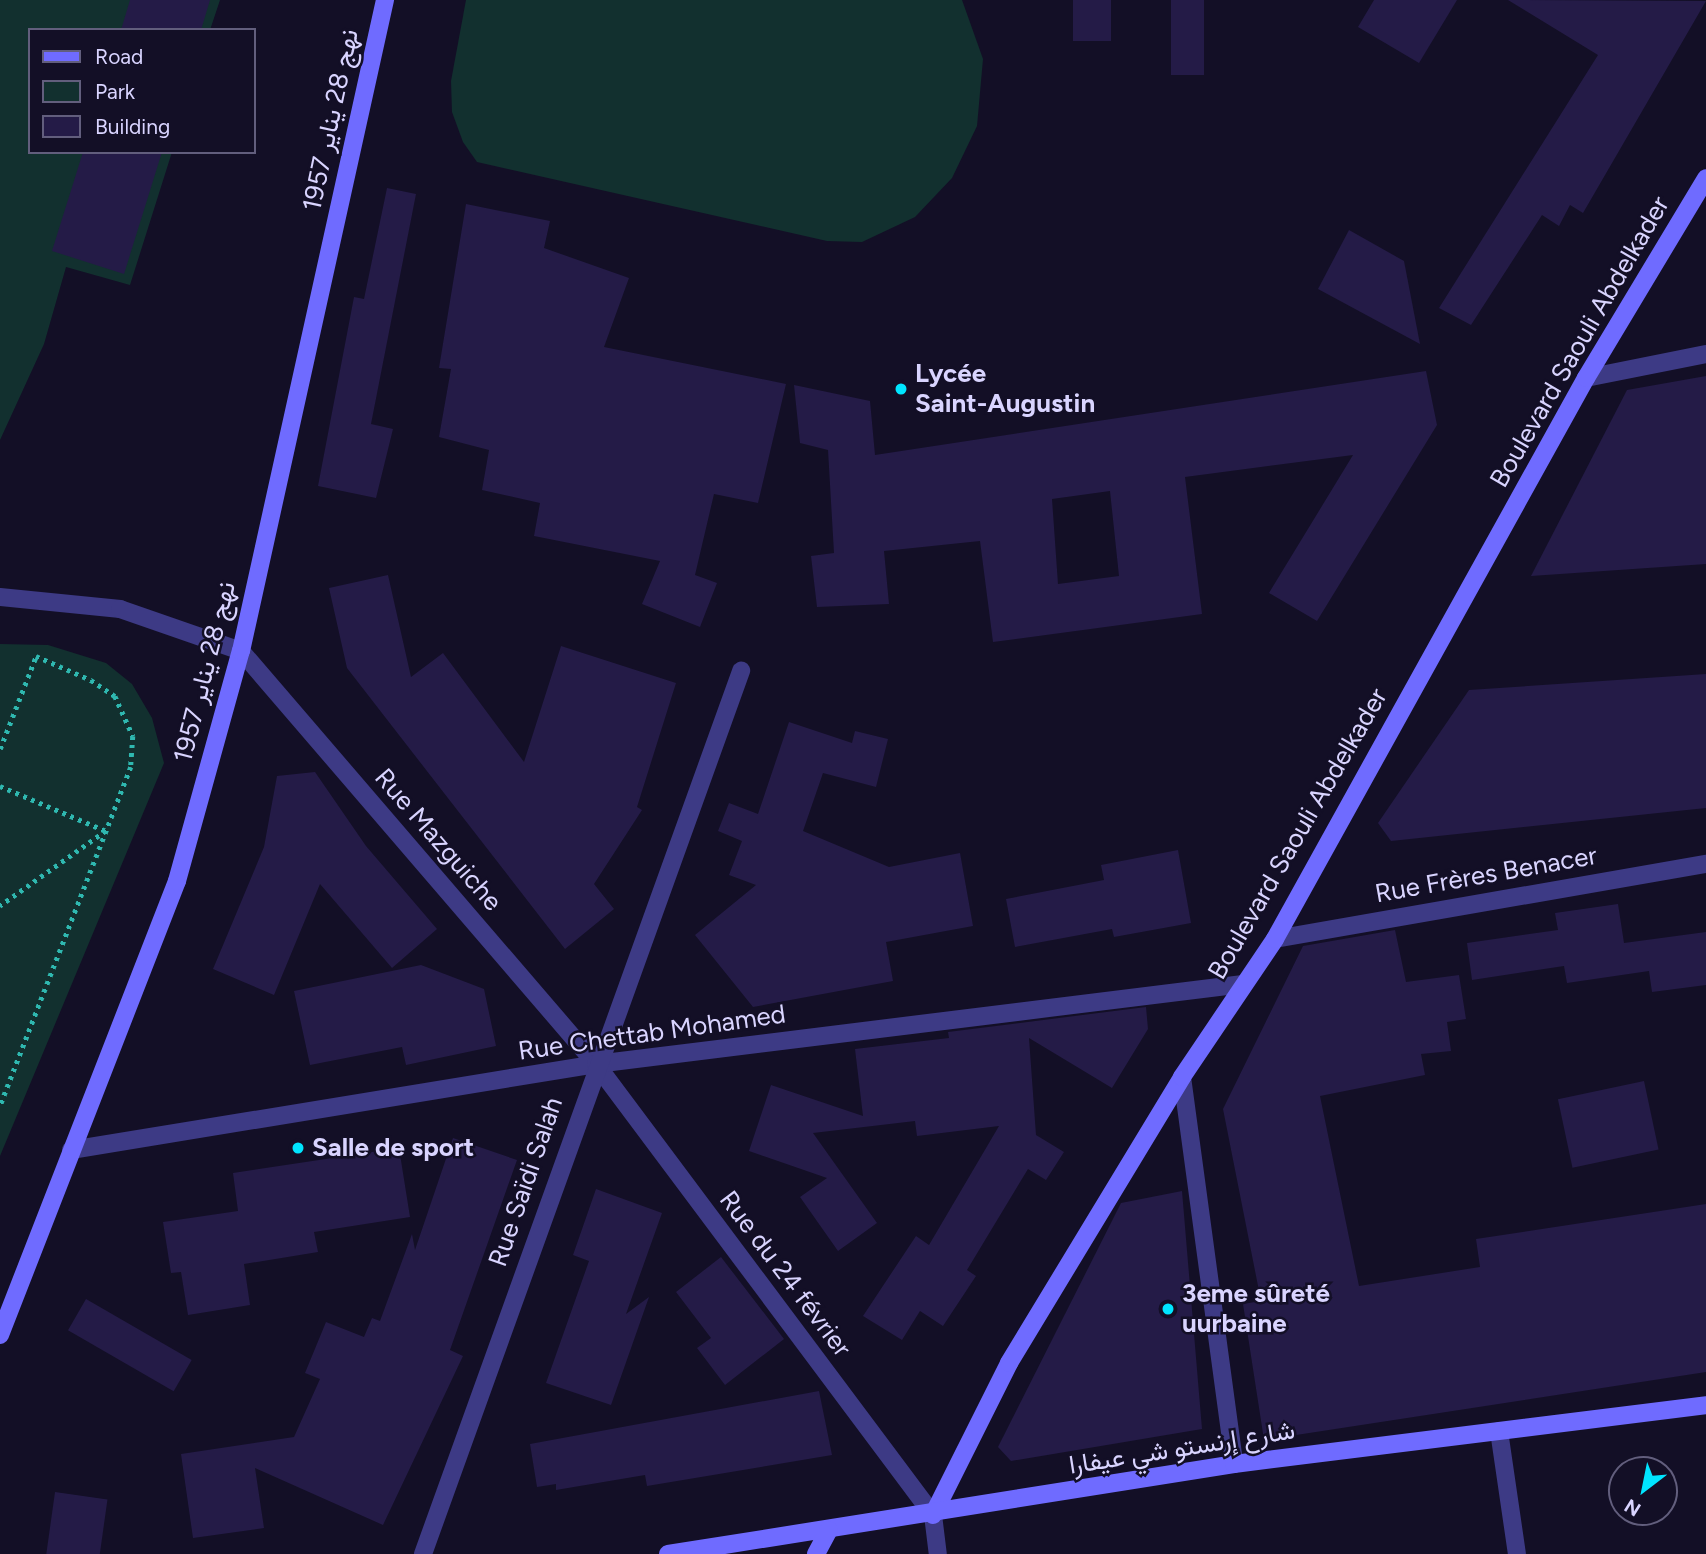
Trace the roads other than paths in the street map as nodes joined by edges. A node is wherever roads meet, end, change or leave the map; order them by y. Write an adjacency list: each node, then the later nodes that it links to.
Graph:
1 (384, 0): 6 (main road, نهج 28 يناير 1957)
2 (1706, 178): 4 (main road, Boulevard Saouli Abdelkader)
3 (1706, 354): 4 (street)
4 (1586, 378): 9 (main road, Boulevard Saouli Abdelkader)
5 (0, 597): 6 (street)
6 (241, 650): 11 (street, Rue Mazguiche); 13 (main road, نهج 28 يناير 1957)
7 (741, 671): 11 (street, Rue Saïdi Salah)
8 (1706, 864): 9 (street, Rue Frères Benacer)
9 (1275, 939): 10 (main road, Boulevard Saouli Abdelkader)
10 (1243, 984): 11 (street, Rue Chettab Mohamed); 12 (main road, Boulevard Saouli Abdelkader)
11 (596, 1064): 13 (street, Rue Chettab Mohamed); 18 (street, Rue du 24 février); 20 (street, Rue Saïdi Salah)
12 (1182, 1077): 17 (street); 18 (main road, Boulevard Saouli Abdelkader)
13 (71, 1150): 14 (main road, نهج 28 يناير 1957)
14 (0, 1335)
15 (1706, 1405): 16 (main road, شارع إرنستو شي عيفارا)
16 (1499, 1431): 17 (main road, شارع إرنستو شي عيفارا); 24 (street)
17 (1234, 1464): 18 (main road, شارع إرنستو شي عيفارا)
18 (933, 1515): 19 (main road, شارع إرنستو شي عيفارا); 23 (street)
19 (829, 1530): 21 (main road, شارع إرنستو شي عيفارا); 22 (main road)
20 (422, 1554)
21 (668, 1554)
22 (816, 1554)
23 (938, 1554)
24 (1517, 1554)

